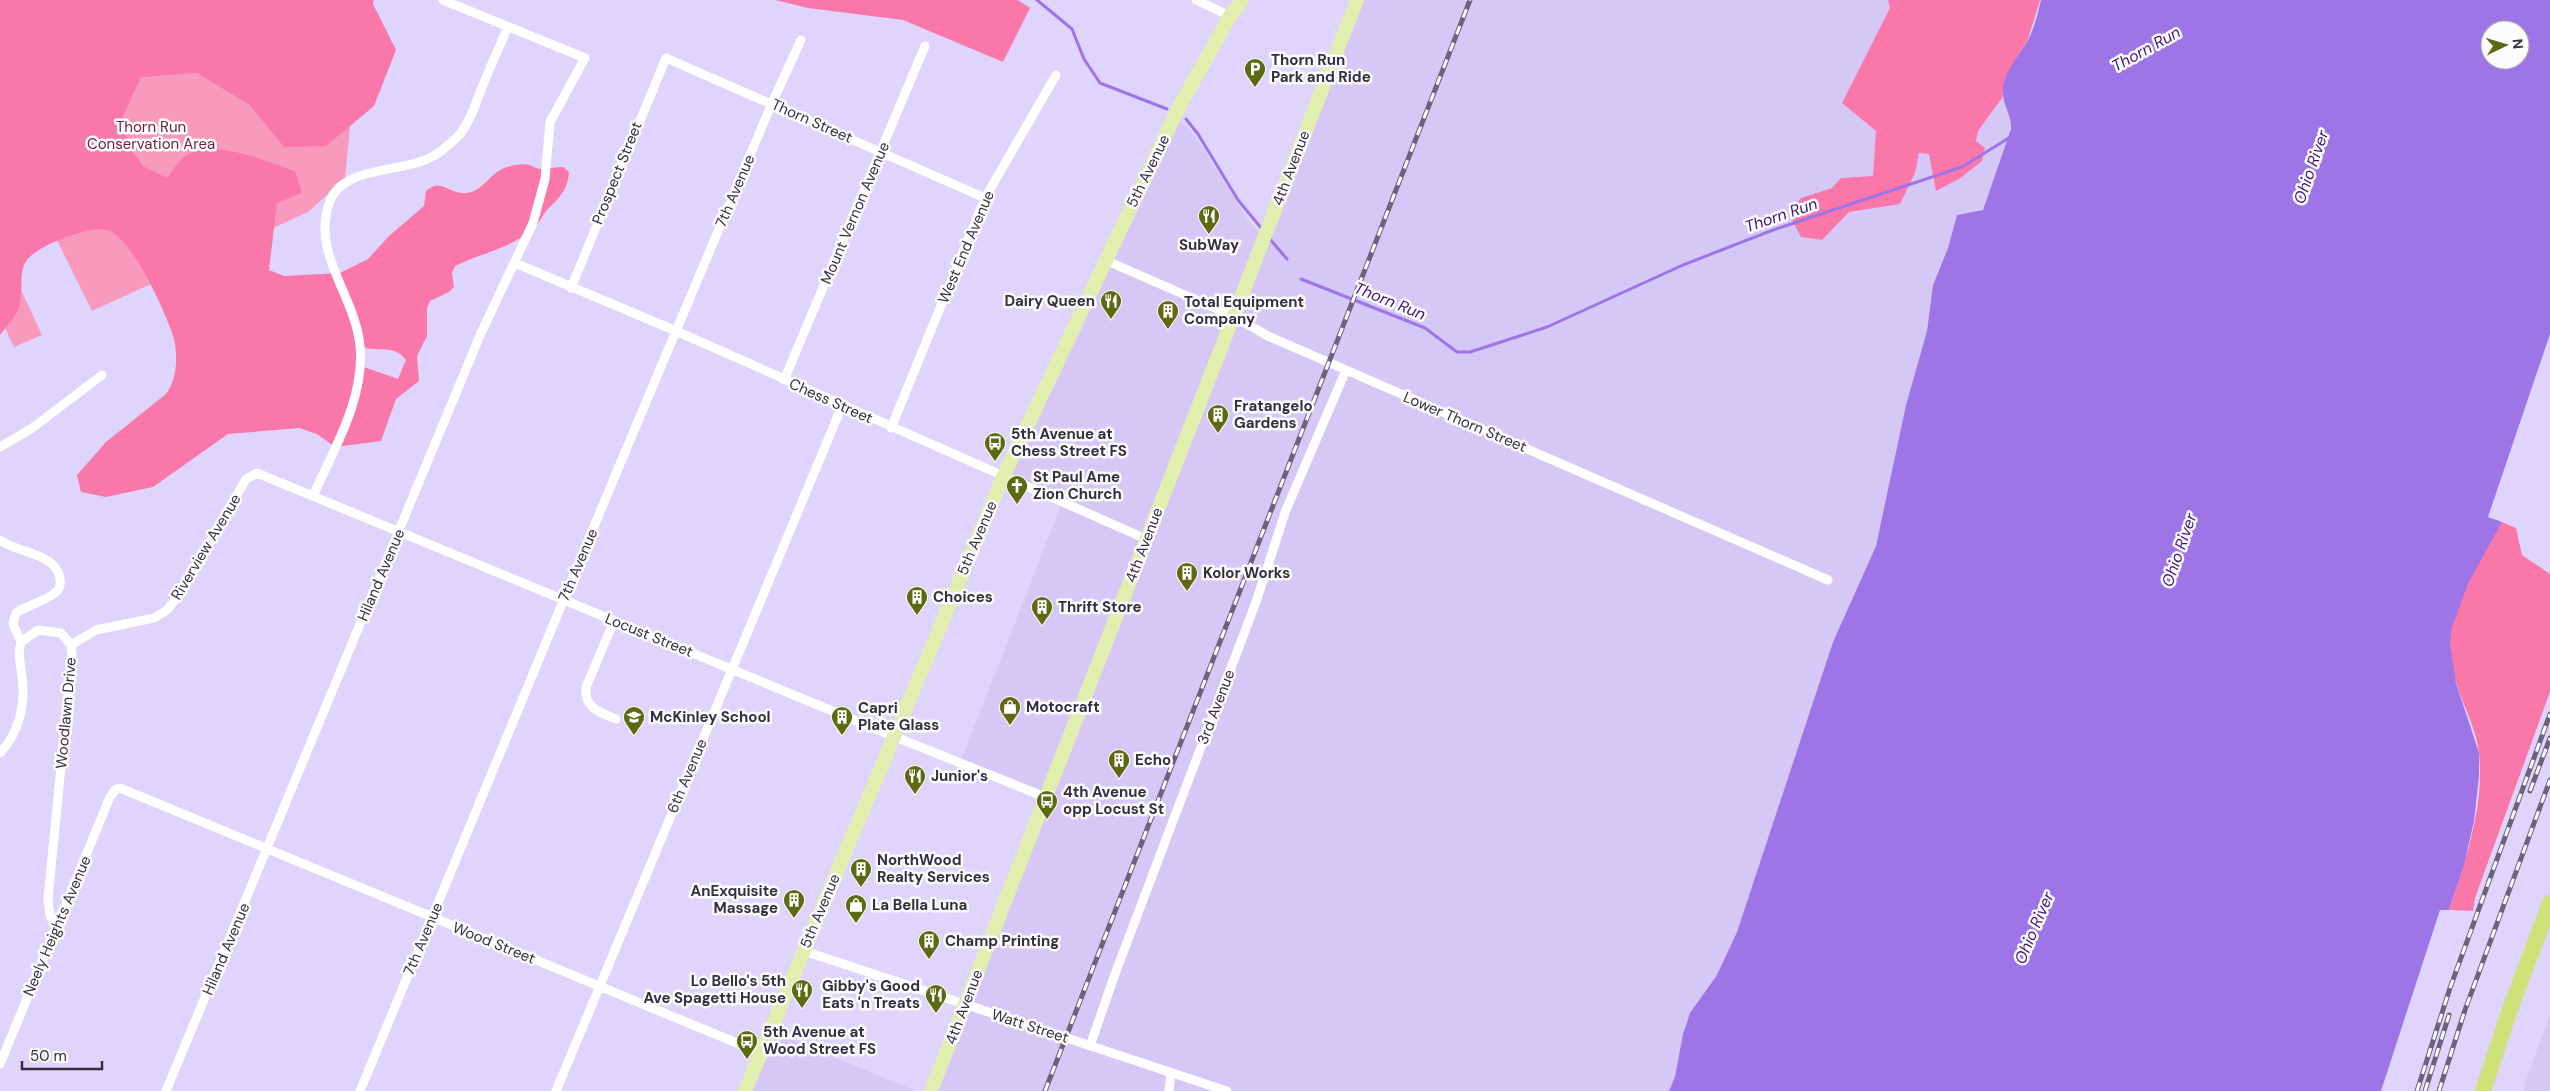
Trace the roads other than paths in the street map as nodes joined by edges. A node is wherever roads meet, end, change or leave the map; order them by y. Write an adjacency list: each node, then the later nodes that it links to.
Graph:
1 (443, 0): 8 (street)
2 (1196, 0): 6 (street)
3 (1238, 0): 7 (main road)
4 (1242, 0): 7 (main road, 5th Avenue)
5 (1357, 0): 19 (main road, 4th Avenue)
6 (1210, 3): 7 (street)
7 (1230, 16): 16 (main road, 5th Avenue)
8 (508, 27): 17 (street, Hiland Avenue); 29 (street)
9 (800, 40): 13 (street, 7th Avenue)
10 (925, 46): 14 (street, Mount Vernon Avenue)
11 (666, 58): 13 (street, Thorn Street); 18 (street, Prospect Street)
12 (1056, 75): 15 (street, West End Avenue)
13 (772, 104): 14 (street, Thorn Street); 20 (street, 7th Avenue)
14 (880, 151): 15 (street, Thorn Street); 23 (street, Mount Vernon Avenue)
15 (986, 198): 25 (street, West End Avenue)
16 (1105, 260): 19 (street, Lower Thorn Street); 28 (main road, 5th Avenue)
17 (515, 263): 18 (street, Chess Street); 30 (street, Hiland Avenue)
18 (571, 288): 20 (street, Chess Street)
19 (1233, 316): 21 (street, Lower Thorn Street); 32 (main road, 4th Avenue)
20 (676, 332): 23 (street, Chess Street); 34 (street, 7th Avenue)
21 (1346, 370): 33 (street, Lower Thorn Street); 51 (street, 3rd Avenue)
22 (102, 375): 26 (street)
23 (784, 380): 24 (street, Chess Street)
24 (842, 406): 25 (street, Chess Street); 38 (street, 6th Avenue)
25 (891, 428): 28 (street, Chess Street)
26 (0, 448)
27 (253, 473): 29 (street, Locust Street); 37 (street, Riverview Avenue)
28 (1003, 477): 32 (street, Chess Street); 40 (main road, 5th Avenue)
29 (313, 496): 30 (street, Locust Street)
30 (399, 532): 34 (street, Locust Street); 44 (street, Hiland Avenue)
31 (0, 540): 36 (street)
32 (1146, 540): 43 (main road, 4th Avenue)
33 (1828, 580)
34 (563, 600): 35 (street, Locust Street); 46 (street, 7th Avenue)
35 (614, 621): 38 (street, Locust Street); 39 (street)
36 (21, 642): 37 (street, Woodlawn Drive); 41 (street)
37 (71, 645): 47 (street, Woodlawn Drive)
38 (732, 669): 40 (street, Locust Street); 49 (street, 6th Avenue)
39 (616, 720)
40 (893, 736): 43 (street, Locust Street); 48 (main road, 5th Avenue)
41 (0, 753)
42 (116, 789): 44 (street, Wood Street); 47 (street, Neely Heights Avenue)
43 (1045, 797): 50 (main road, 4th Avenue)
44 (268, 848): 46 (street, Wood Street); 55 (street, Hiland Avenue)
45 (2550, 904): 62 (highway)
46 (432, 917): 49 (street, Wood Street); 56 (street, 7th Avenue)
47 (56, 928): 53 (street, Neely Heights Avenue)
48 (804, 951): 50 (street, Watt Street); 52 (main road, 5th Avenue)
49 (600, 986): 52 (street, Wood Street); 57 (street, 6th Avenue)
50 (965, 1004): 51 (street, Watt Street); 59 (main road, 4th Avenue)
51 (1090, 1046): 54 (street, Watt Street)
52 (761, 1053): 58 (main road, 5th Avenue)
53 (0, 1064)
54 (1171, 1072): 60 (street); 61 (street, Watt Street)
55 (166, 1091)
56 (360, 1091)
57 (556, 1091)
58 (745, 1091)
59 (931, 1091)
60 (1169, 1091)
61 (1227, 1091)
62 (2483, 1091)

